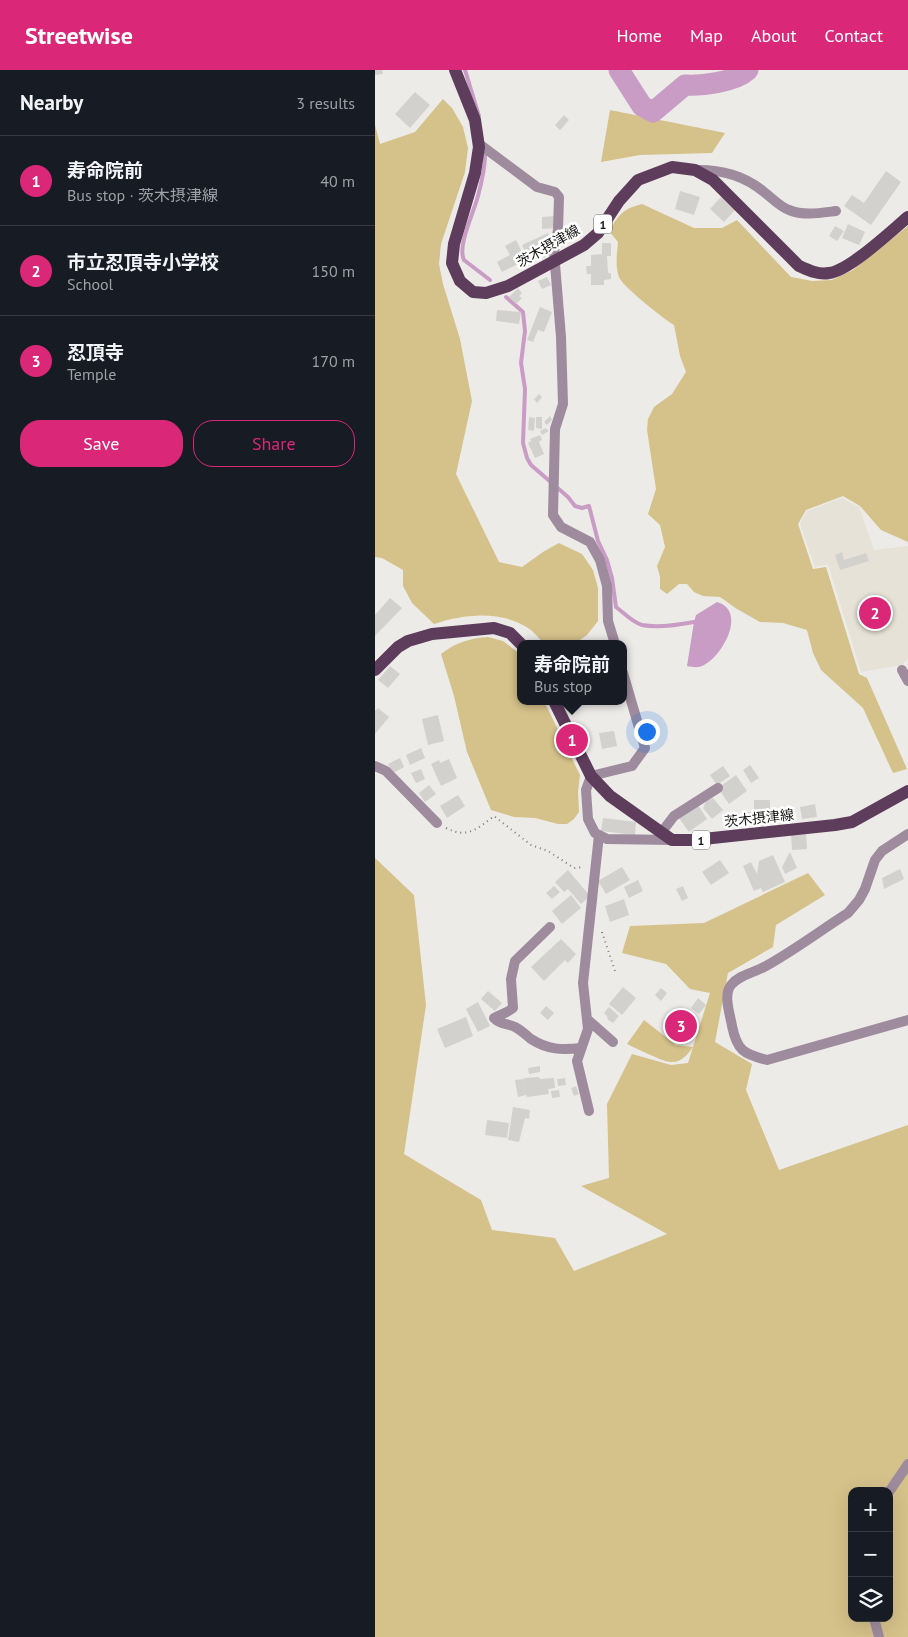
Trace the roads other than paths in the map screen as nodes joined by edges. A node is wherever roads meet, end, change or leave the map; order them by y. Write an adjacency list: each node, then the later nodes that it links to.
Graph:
1 (455, 70): 2 (main road, 茨木摂津線 / 1)
2 (478, 143): 6 (street); 6 (main road, 茨木摂津線 / 1)
3 (695, 170): 4 (street); 5 (main road, 茨木摂津線 / 1); 6 (main road, 茨木摂津線 / 1)
4 (835, 211)
5 (908, 217)
6 (556, 259): 8 (street)
7 (517, 640): 9 (main road)
8 (614, 640)
9 (375, 670)
10 (901, 670): 11 (street)
11 (908, 681)
12 (627, 687): 15 (street)
13 (556, 705): 15 (main road, 1)
14 (375, 766): 18 (street)
15 (591, 776): 19 (main road, 1); 21 (street)
16 (718, 788): 19 (street)
17 (908, 790): 22 (main road, 茨木摂津線 / 1)
18 (437, 823)
19 (661, 833): 22 (main road, 1)
20 (908, 834): 25 (street)
21 (599, 835): 22 (street); 24 (street)
22 (672, 840)
23 (550, 927): 27 (street)
24 (587, 1020): 26 (street); 27 (street)
25 (908, 1020)
26 (613, 1042)
27 (581, 1048): 28 (street)
28 (589, 1110)
29 (908, 1464): 30 (street)
30 (892, 1487)
31 (875, 1622): 32 (street)
32 (879, 1637)

